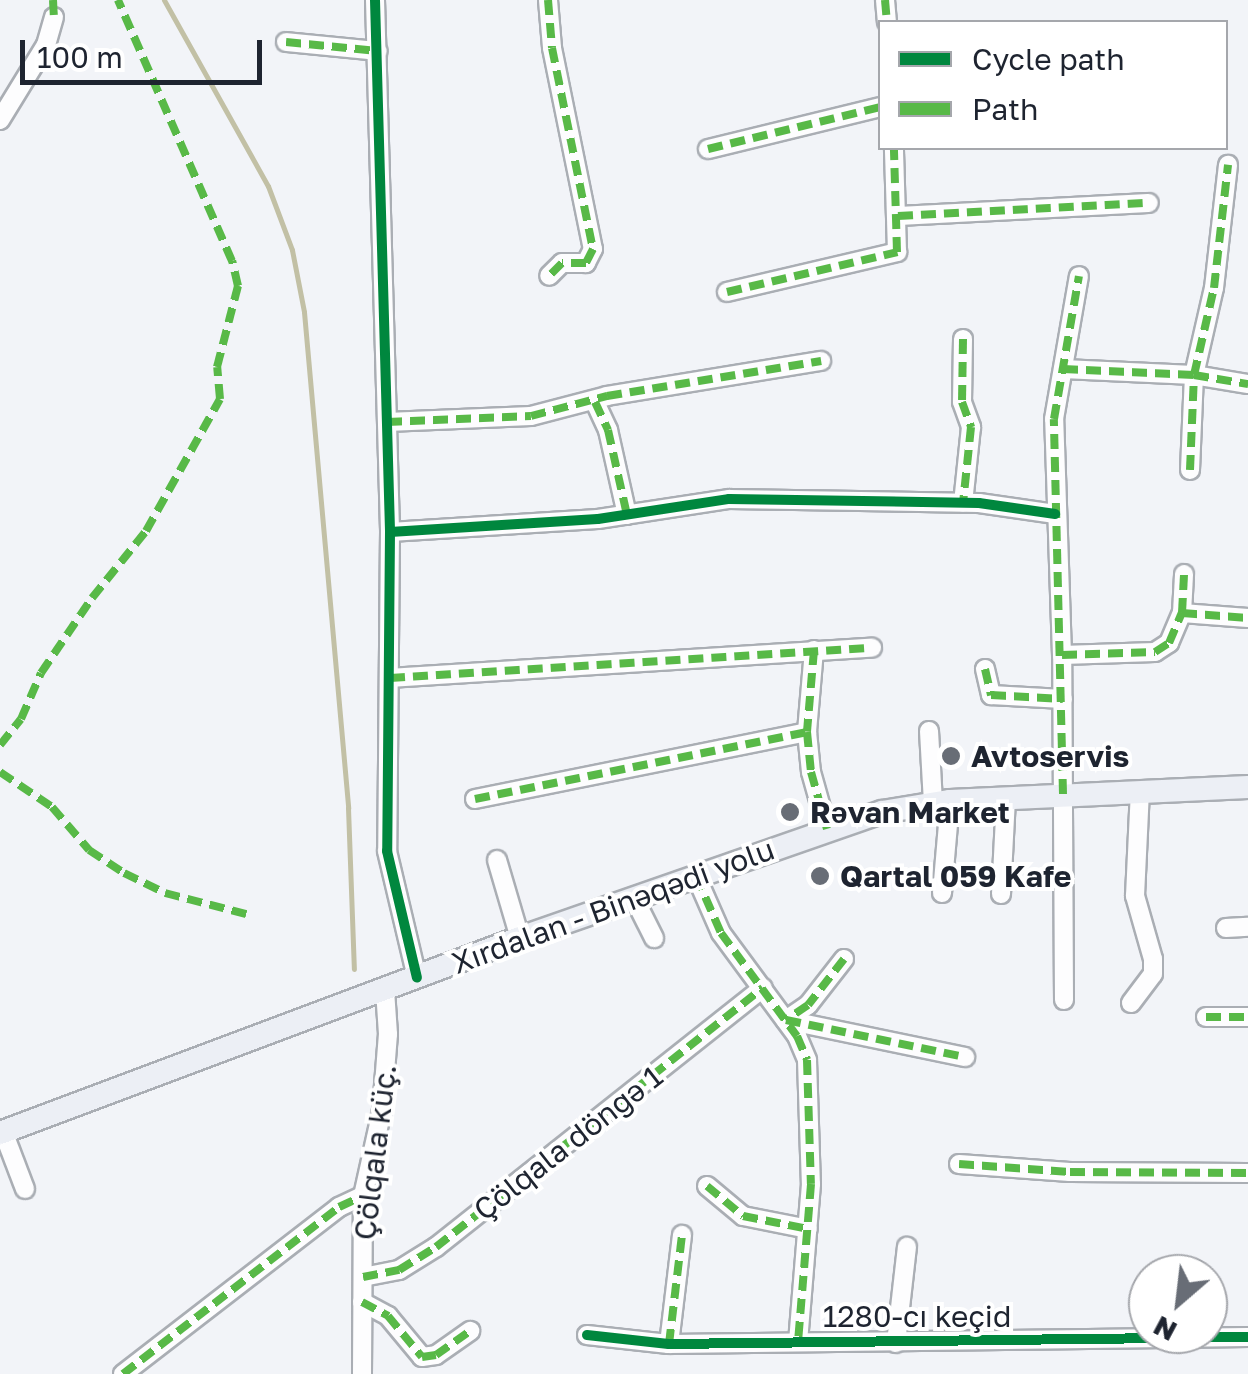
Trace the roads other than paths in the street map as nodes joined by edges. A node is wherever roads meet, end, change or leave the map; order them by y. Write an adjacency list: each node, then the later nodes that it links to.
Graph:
1 (375, 0): 5 (street)
2 (548, 0): 13 (street)
3 (54, 17): 7 (street)
4 (286, 42): 5 (street)
5 (378, 51): 22 (street)
6 (878, 107): 8 (street)
7 (0, 120)
8 (708, 148)
9 (894, 150): 12 (street)
10 (1228, 165): 19 (street)
11 (1148, 203): 12 (street)
12 (898, 216): 15 (street)
13 (549, 276)
14 (1079, 276): 18 (street)
15 (726, 292)
16 (963, 339): 24 (street)
17 (821, 361): 21 (street)
18 (1063, 368): 19 (street); 25 (street)
19 (1194, 375): 20 (street); 23 (street)
20 (1248, 384)
21 (596, 402): 22 (street); 26 (street)
22 (387, 422): 27 (street)
23 (1190, 470)
24 (964, 503): 25 (street); 26 (street)
25 (1055, 514): 33 (street)
26 (627, 515): 27 (street)
27 (390, 532): 35 (street)
28 (1184, 574): 29 (street)
29 (1182, 614): 30 (street); 33 (street)
30 (1248, 618)
31 (872, 648): 32 (street)
32 (814, 650): 35 (street); 38 (street)
33 (1062, 655): 36 (street)
34 (985, 669): 36 (street)
35 (390, 678): 56 (street)
36 (1063, 698): 41 (street)
37 (929, 731): 44 (street)
38 (807, 732): 43 (street); 45 (street)
39 (1248, 787): 40 (main road, Xırdalan - Binəqədi yolu)
40 (1140, 791): 41 (main road, Xırdalan - Binəqədi yolu); 60 (street)
41 (1063, 794): 42 (main road, Xırdalan - Binəqədi yolu); 59 (street)
42 (1006, 798): 44 (main road, Xırdalan - Binəqədi yolu); 49 (street)
43 (475, 799)
44 (941, 802): 45 (main road, Xırdalan - Binəqədi yolu); 48 (street)
45 (827, 829): 47 (main road, Xırdalan - Binəqədi yolu)
46 (497, 860): 53 (street)
47 (696, 876): 50 (main road, Xırdalan - Binəqədi yolu); 57 (street)
48 (942, 893)
49 (1002, 894)
50 (634, 898): 53 (main road, Xırdalan - Binəqədi yolu); 54 (street)
51 (1248, 927): 52 (street)
52 (1226, 928)
53 (520, 938): 56 (main road, Xırdalan - Binəqədi yolu)
54 (654, 938)
55 (844, 959): 63 (street)
56 (417, 978): 58 (main road, Xırdalan - Binəqədi yolu)
57 (763, 988): 63 (street); 74 (street, Çölqala döngə 1)
58 (385, 990): 65 (main road, Xırdalan - Binəqədi yolu); 70 (street, Çölqala küç.)
59 (1064, 1000)
60 (1130, 1003)
61 (1206, 1017): 62 (street)
62 (1248, 1017)
63 (786, 1020): 64 (street); 71 (street)
64 (964, 1058)
65 (2, 1132): 69 (street)
66 (959, 1164): 67 (street)
67 (1248, 1173)
68 (707, 1186): 71 (street)
69 (25, 1189)
70 (364, 1196): 74 (street, Çölqala küç.); 82 (street)
71 (808, 1229): 79 (street)
72 (682, 1235): 81 (street)
73 (907, 1247): 80 (street)
74 (362, 1277): 75 (street, Çölqala küç.)
75 (362, 1302): 76 (street); 83 (street, Çölqala küç.)
76 (470, 1332)
77 (587, 1335): 81 (street, 1280-cı keçid)
78 (1248, 1337): 80 (street, 1280-cı keçid)
79 (798, 1341): 80 (street, 1280-cı keçid); 81 (street, 1280-cı keçid)
80 (896, 1343)
81 (669, 1344)
82 (123, 1374)
83 (362, 1374)

